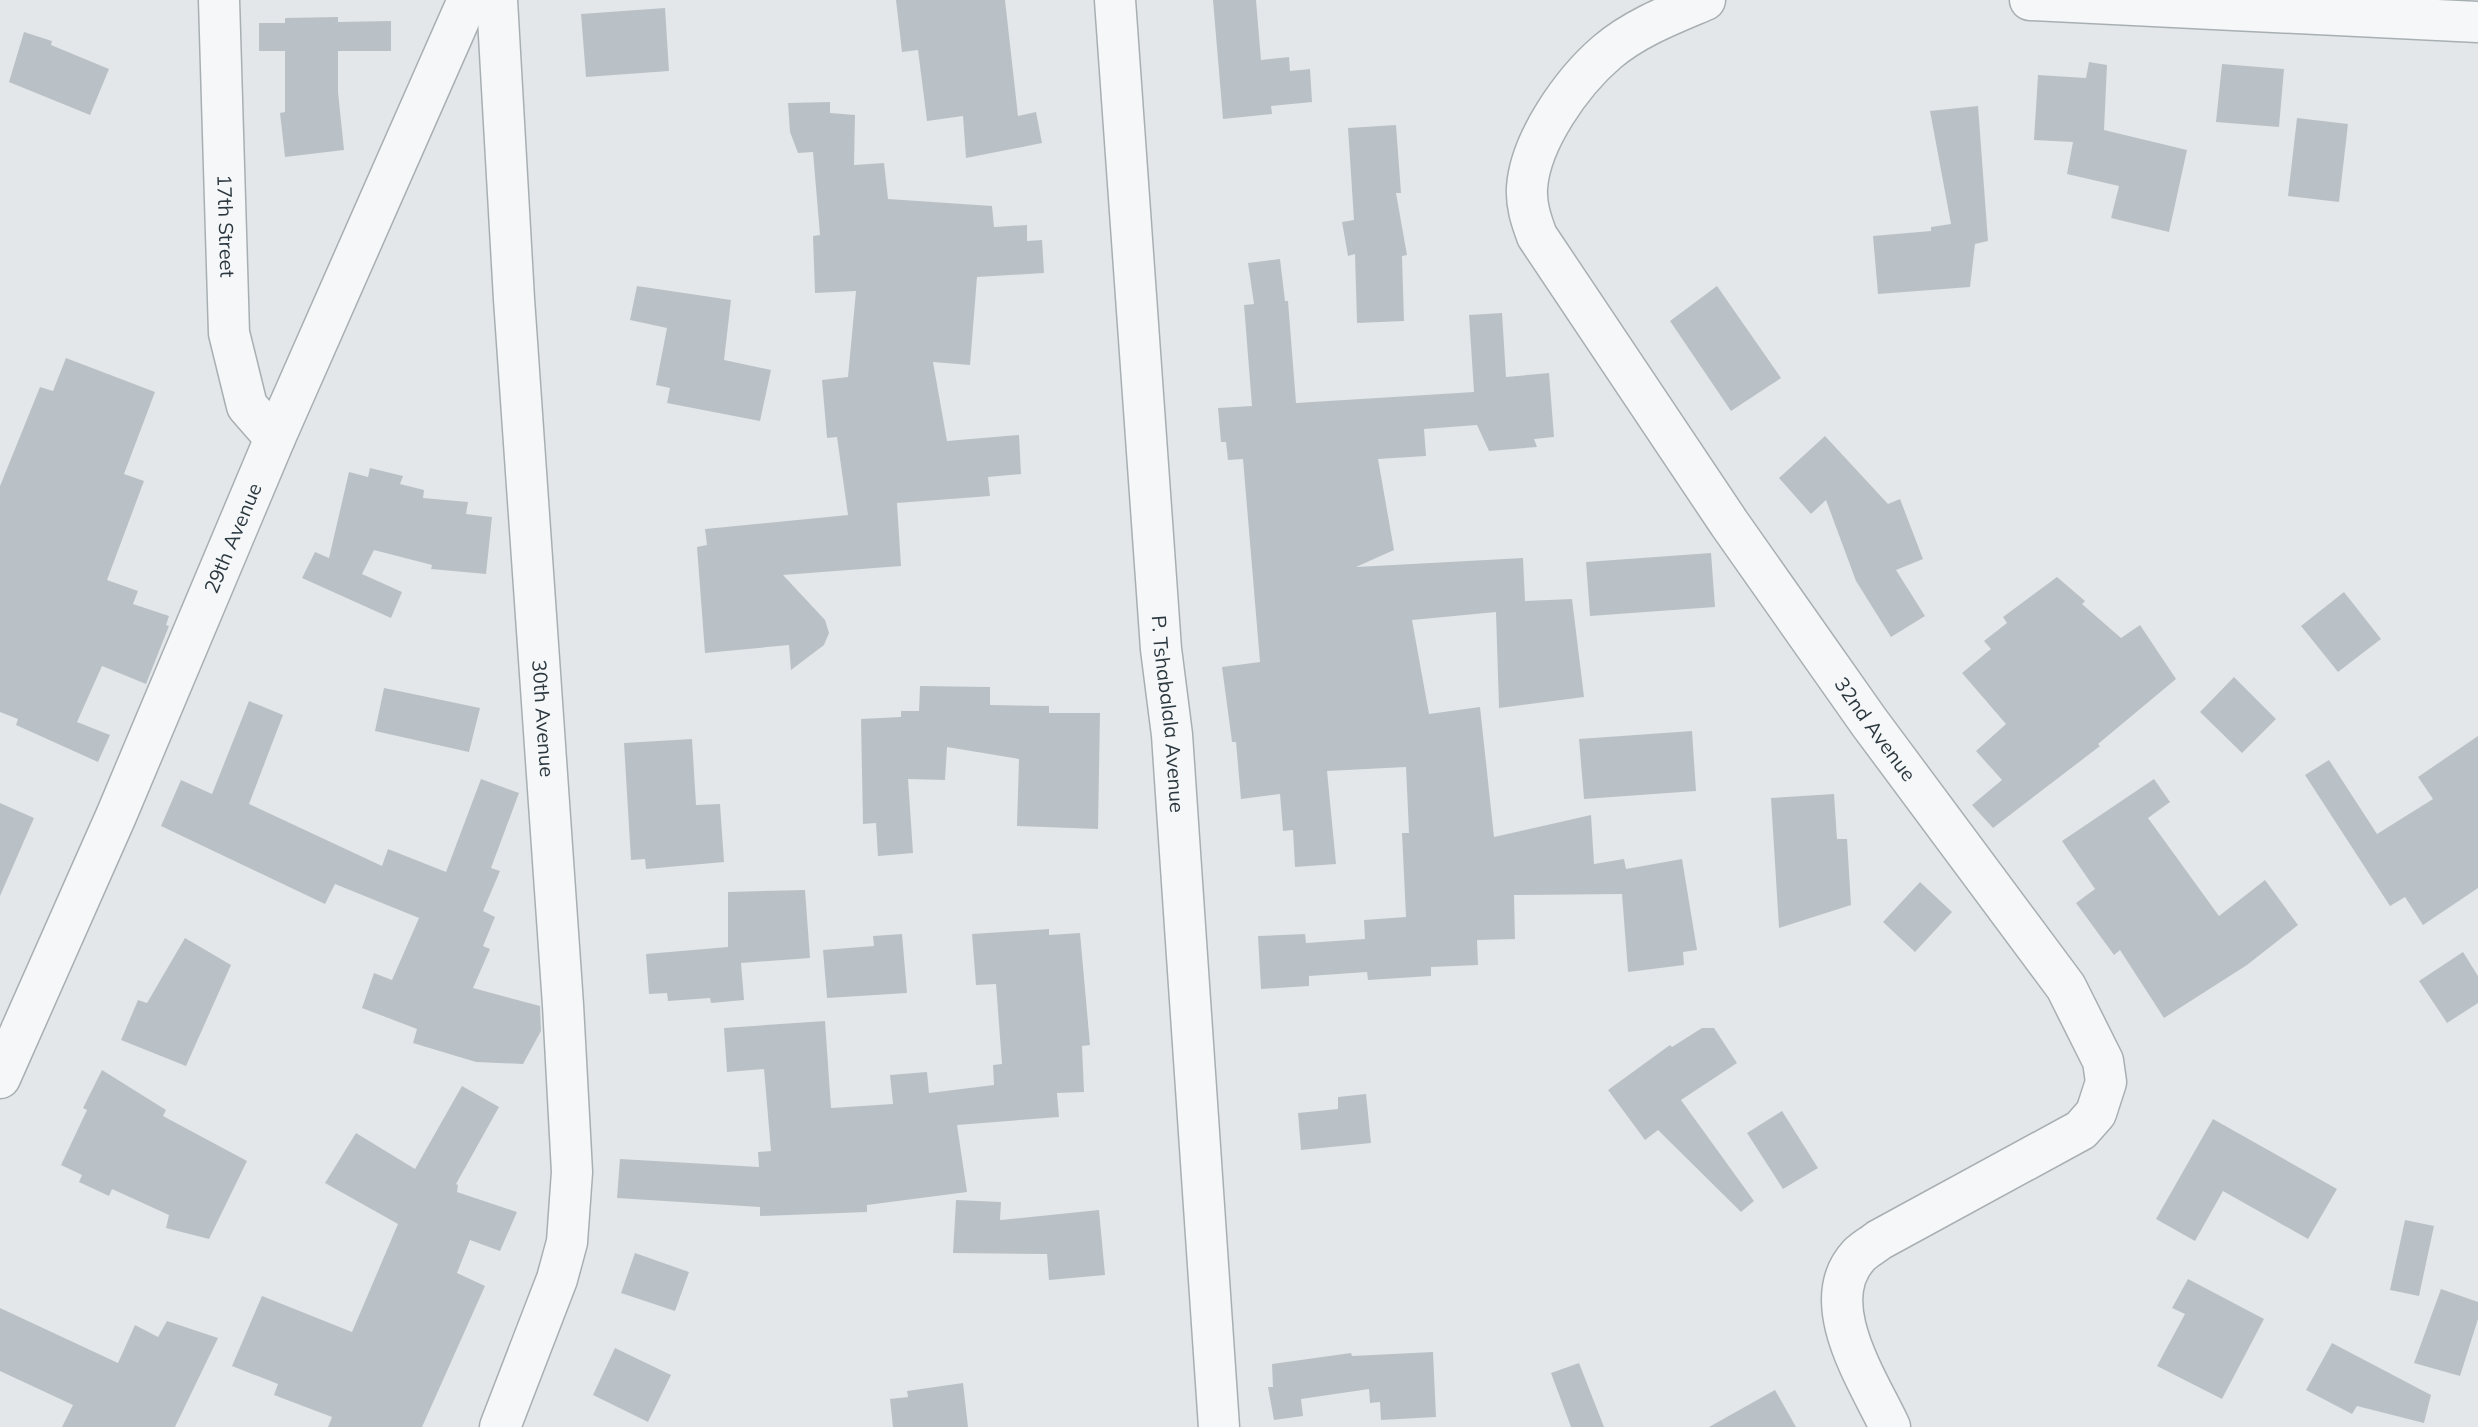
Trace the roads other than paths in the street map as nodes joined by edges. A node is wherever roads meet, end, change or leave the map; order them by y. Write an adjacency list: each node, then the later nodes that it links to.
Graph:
1 (219, 0): 8 (street, 17th Street)
2 (468, 0): 8 (street, 29th Avenue)
3 (497, 0): 10 (street, 30th Avenue)
4 (1115, 0): 11 (street, P. Tshabalala Avenue)
5 (1705, 0): 12 (street, 32nd Avenue)
6 (2030, 0): 7 (street)
7 (2478, 22)
8 (275, 438): 9 (street, 29th Avenue)
9 (0, 1078)
10 (500, 1427)
11 (1219, 1427)
12 (1890, 1427)

